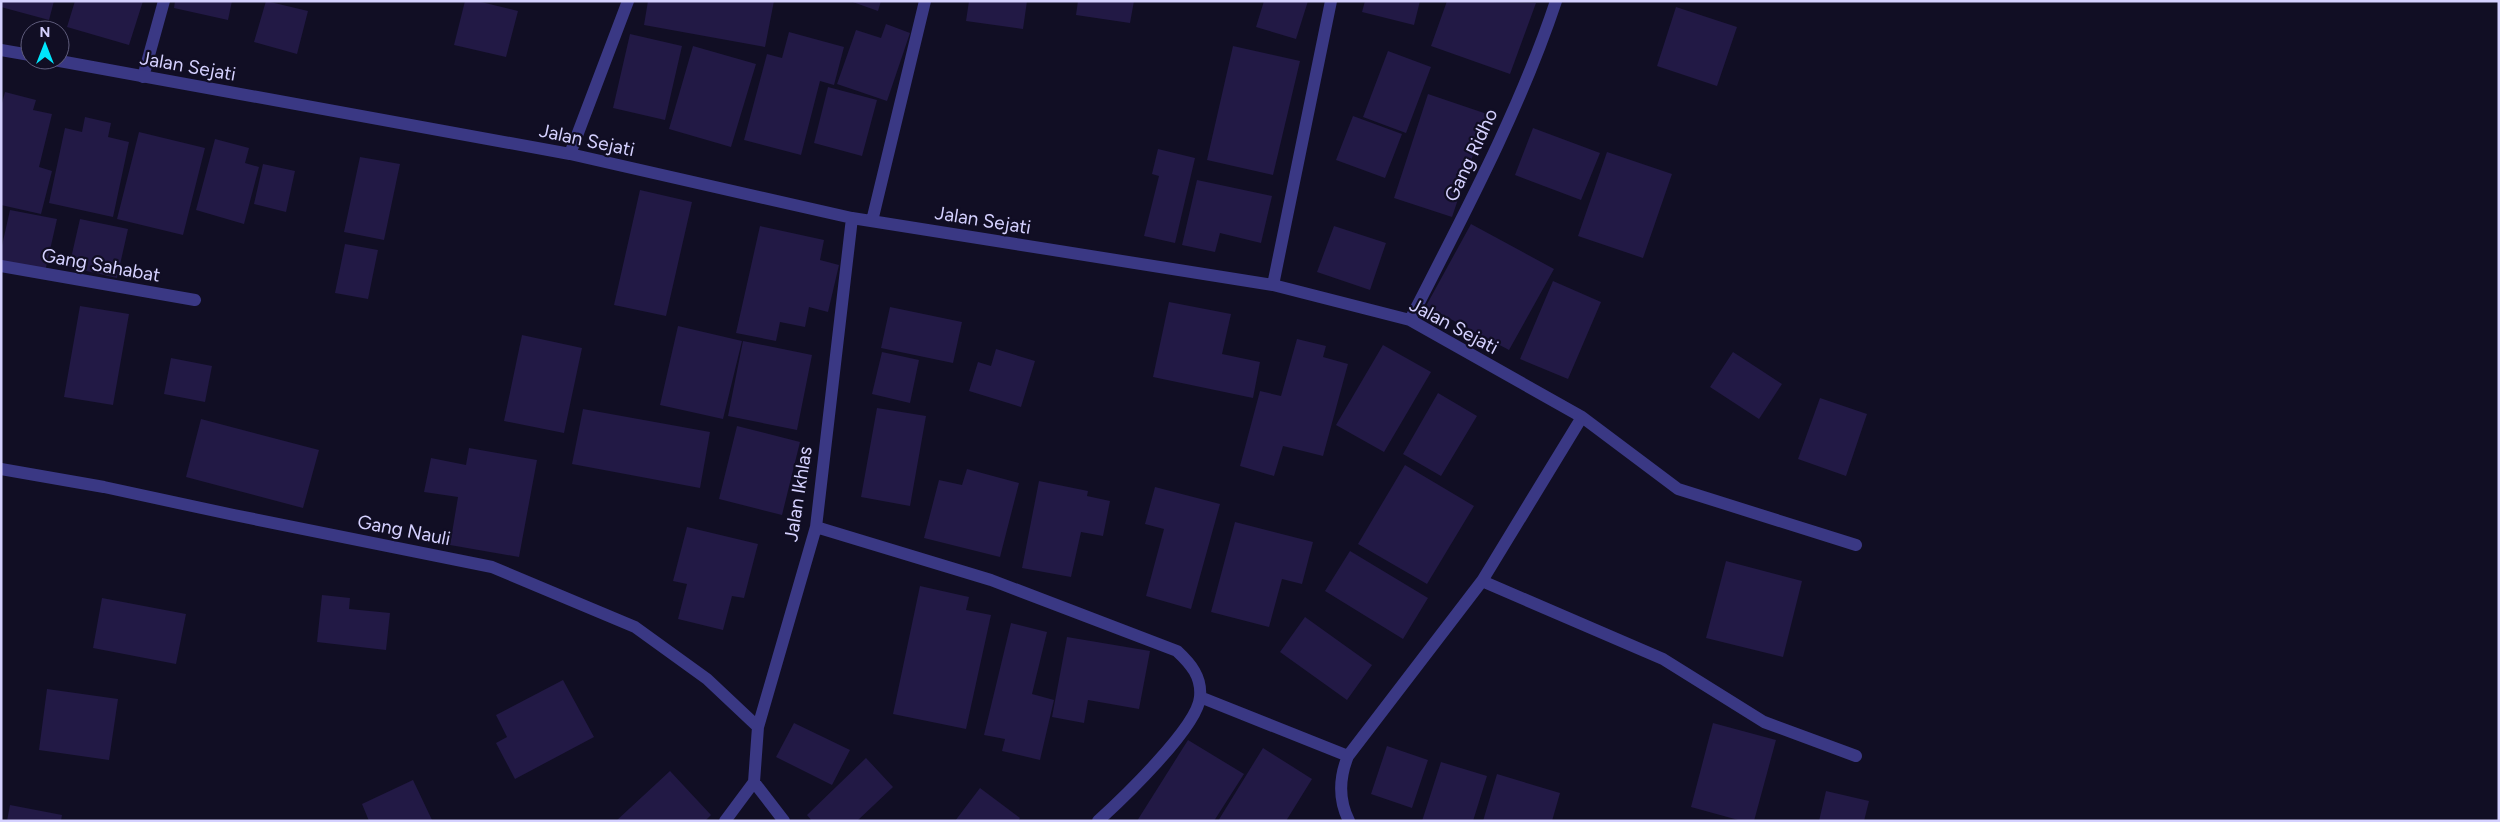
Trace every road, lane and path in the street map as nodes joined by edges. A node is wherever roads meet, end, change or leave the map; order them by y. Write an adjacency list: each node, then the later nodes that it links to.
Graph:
1 (164, 1): 9 (street)
2 (628, 1): 10 (street)
3 (925, 1): 12 (street)
4 (1331, 1): 14 (street)
5 (1556, 1): 16 (street, Gang Ridho)
6 (1, 50): 7 (street)
7 (20, 53)
8 (70, 63): 9 (street, Jalan Sejati)
9 (143, 77): 10 (street, Jalan Sejati)
10 (570, 154): 11 (street, Jalan Sejati)
11 (852, 218): 12 (street, Jalan Sejati); 19 (street, Jalan Ikhlas)
12 (872, 221): 14 (street, Jalan Sejati)
13 (1, 266): 15 (street, Gang Sahabat)
14 (1273, 285): 16 (street, Jalan Sejati)
15 (195, 300)
16 (1410, 320): 17 (street, Jalan Sejati)
17 (1582, 418): 20 (street, Jalan Sejati); 21 (street)
18 (1, 469): 23 (street, Gang Nauli)
19 (816, 527): 22 (street); 23 (street, Jalan Ikhlas)
20 (1856, 545)
21 (1482, 581): 24 (street); 25 (street)
22 (1200, 697): 24 (street); 29 (street)
23 (758, 727): 26 (street, Jalan Ikhlas)
24 (1348, 756): 30 (street)
25 (1856, 756)
26 (754, 782): 27 (street); 28 (street)
27 (725, 821)
28 (784, 821)
29 (1098, 821)
30 (1349, 821)

